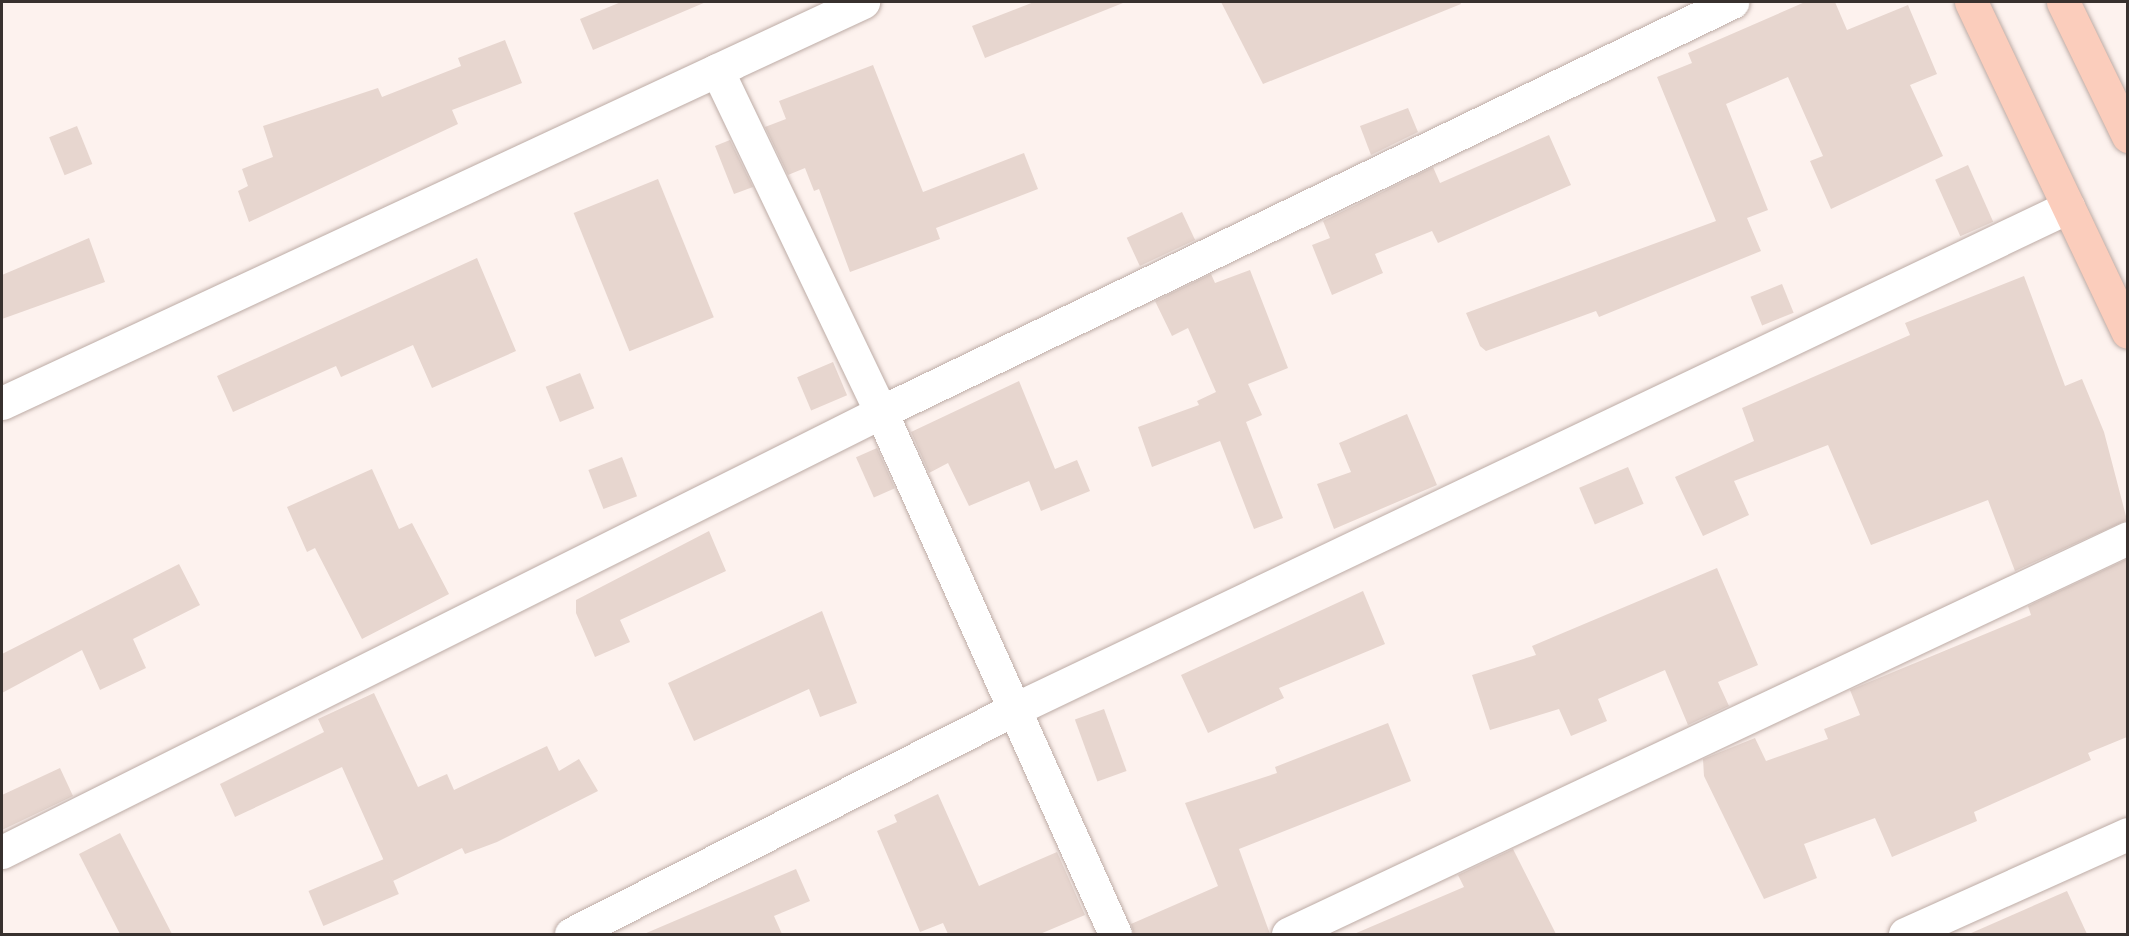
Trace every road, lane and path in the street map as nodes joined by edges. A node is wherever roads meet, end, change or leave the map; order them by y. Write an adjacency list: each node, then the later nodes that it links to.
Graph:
1 (863, 2): 5 (street)
2 (1732, 2): 10 (street)
3 (1971, 2): 7 (main road)
4 (2063, 2): 6 (main road)
5 (717, 70): 9 (street); 10 (street)
6 (2127, 136)
7 (2068, 207): 8 (main road); 12 (street)
8 (2127, 332)
9 (2, 403)
10 (881, 412): 12 (street); 14 (street)
11 (2127, 538): 17 (street)
12 (1013, 710): 15 (street); 16 (street)
13 (2127, 834): 18 (street)
14 (2, 852)
15 (571, 934)
16 (1115, 934)
17 (1288, 934)
18 (1905, 934)

